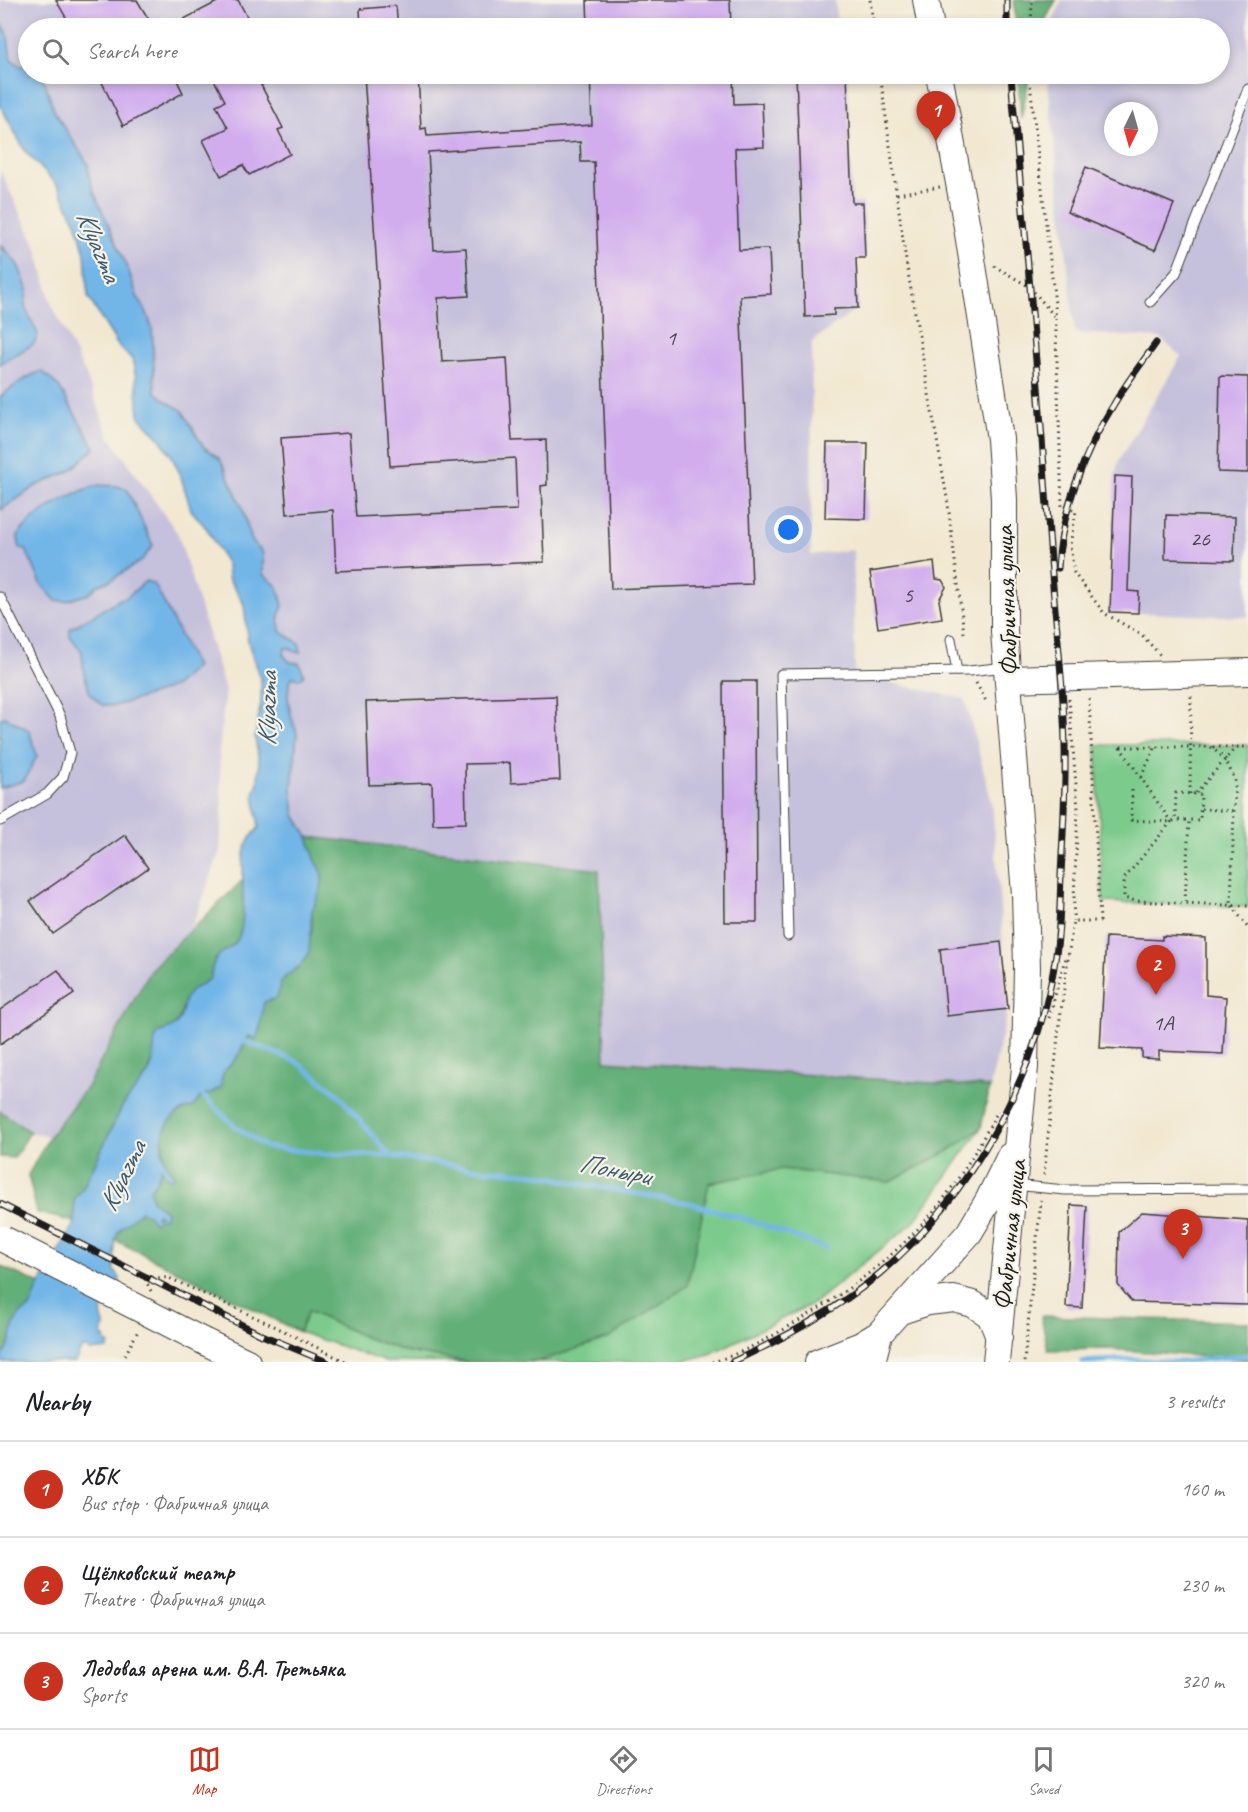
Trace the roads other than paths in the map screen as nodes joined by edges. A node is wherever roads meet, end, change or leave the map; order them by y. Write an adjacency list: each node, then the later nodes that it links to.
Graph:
1 (926, 0): 2 (street)
2 (929, 18)
3 (941, 84): 10 (street, Фабричная улица)
4 (1248, 89): 5 (lane)
5 (1150, 302)
6 (0, 597): 11 (lane)
7 (951, 639): 8 (lane)
8 (957, 671): 10 (lane); 12 (lane)
9 (1248, 672): 10 (street)
10 (1007, 673): 13 (street, Фабричная улица)
11 (0, 820)
12 (788, 936)
13 (1019, 1134): 14 (street, Фабричная улица); 17 (street, Фабричная улица)
14 (1014, 1185): 15 (lane); 19 (street, Фабричная улица)
15 (1248, 1190)
16 (1, 1239): 20 (street, bridge)
17 (901, 1311): 18 (street, Фабричная улица); 19 (street, Фабричная улица)
18 (879, 1334): 21 (street); 22 (street, Фабричная улица)
19 (997, 1351)
20 (248, 1362)
21 (818, 1362)
22 (872, 1362)

